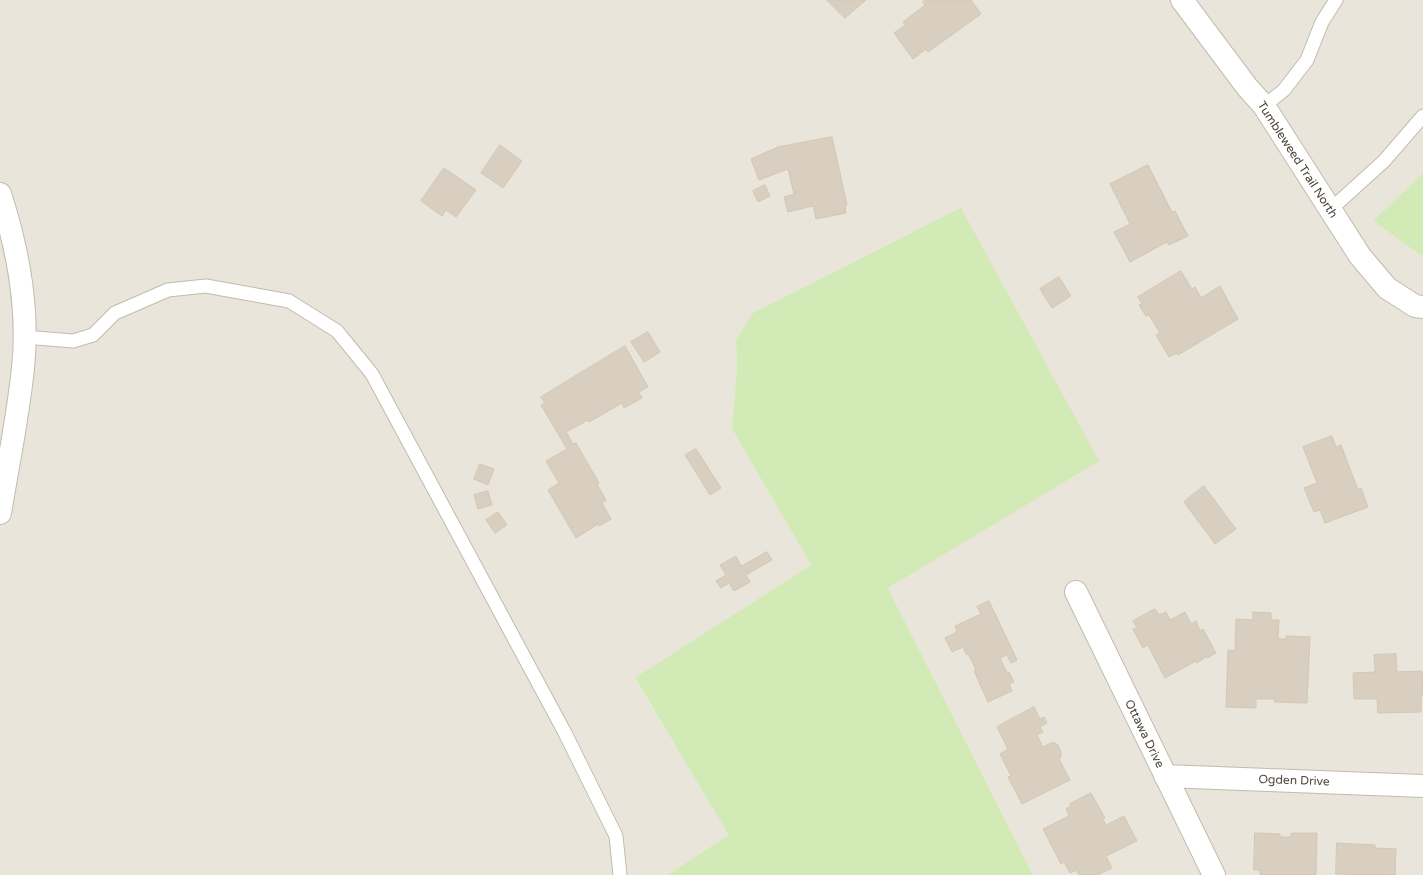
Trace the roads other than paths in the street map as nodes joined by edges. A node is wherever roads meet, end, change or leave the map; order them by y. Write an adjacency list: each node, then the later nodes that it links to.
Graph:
1 (1182, 0): 3 (street, Tumbleweed Trail North)
2 (1336, 0): 3 (lane)
3 (1264, 106): 6 (street, Tumbleweed Trail North)
4 (1423, 116): 6 (lane)
5 (0, 194): 8 (street)
6 (1330, 210): 7 (street, Tumbleweed Trail North)
7 (1423, 307)
8 (24, 337): 9 (street); 13 (lane)
9 (0, 513)
10 (1076, 592): 11 (street, Ottawa Drive)
11 (1165, 776): 12 (street, Ogden Drive); 14 (street, Ottawa Drive)
12 (1423, 786)
13 (620, 875)
14 (1214, 875)

